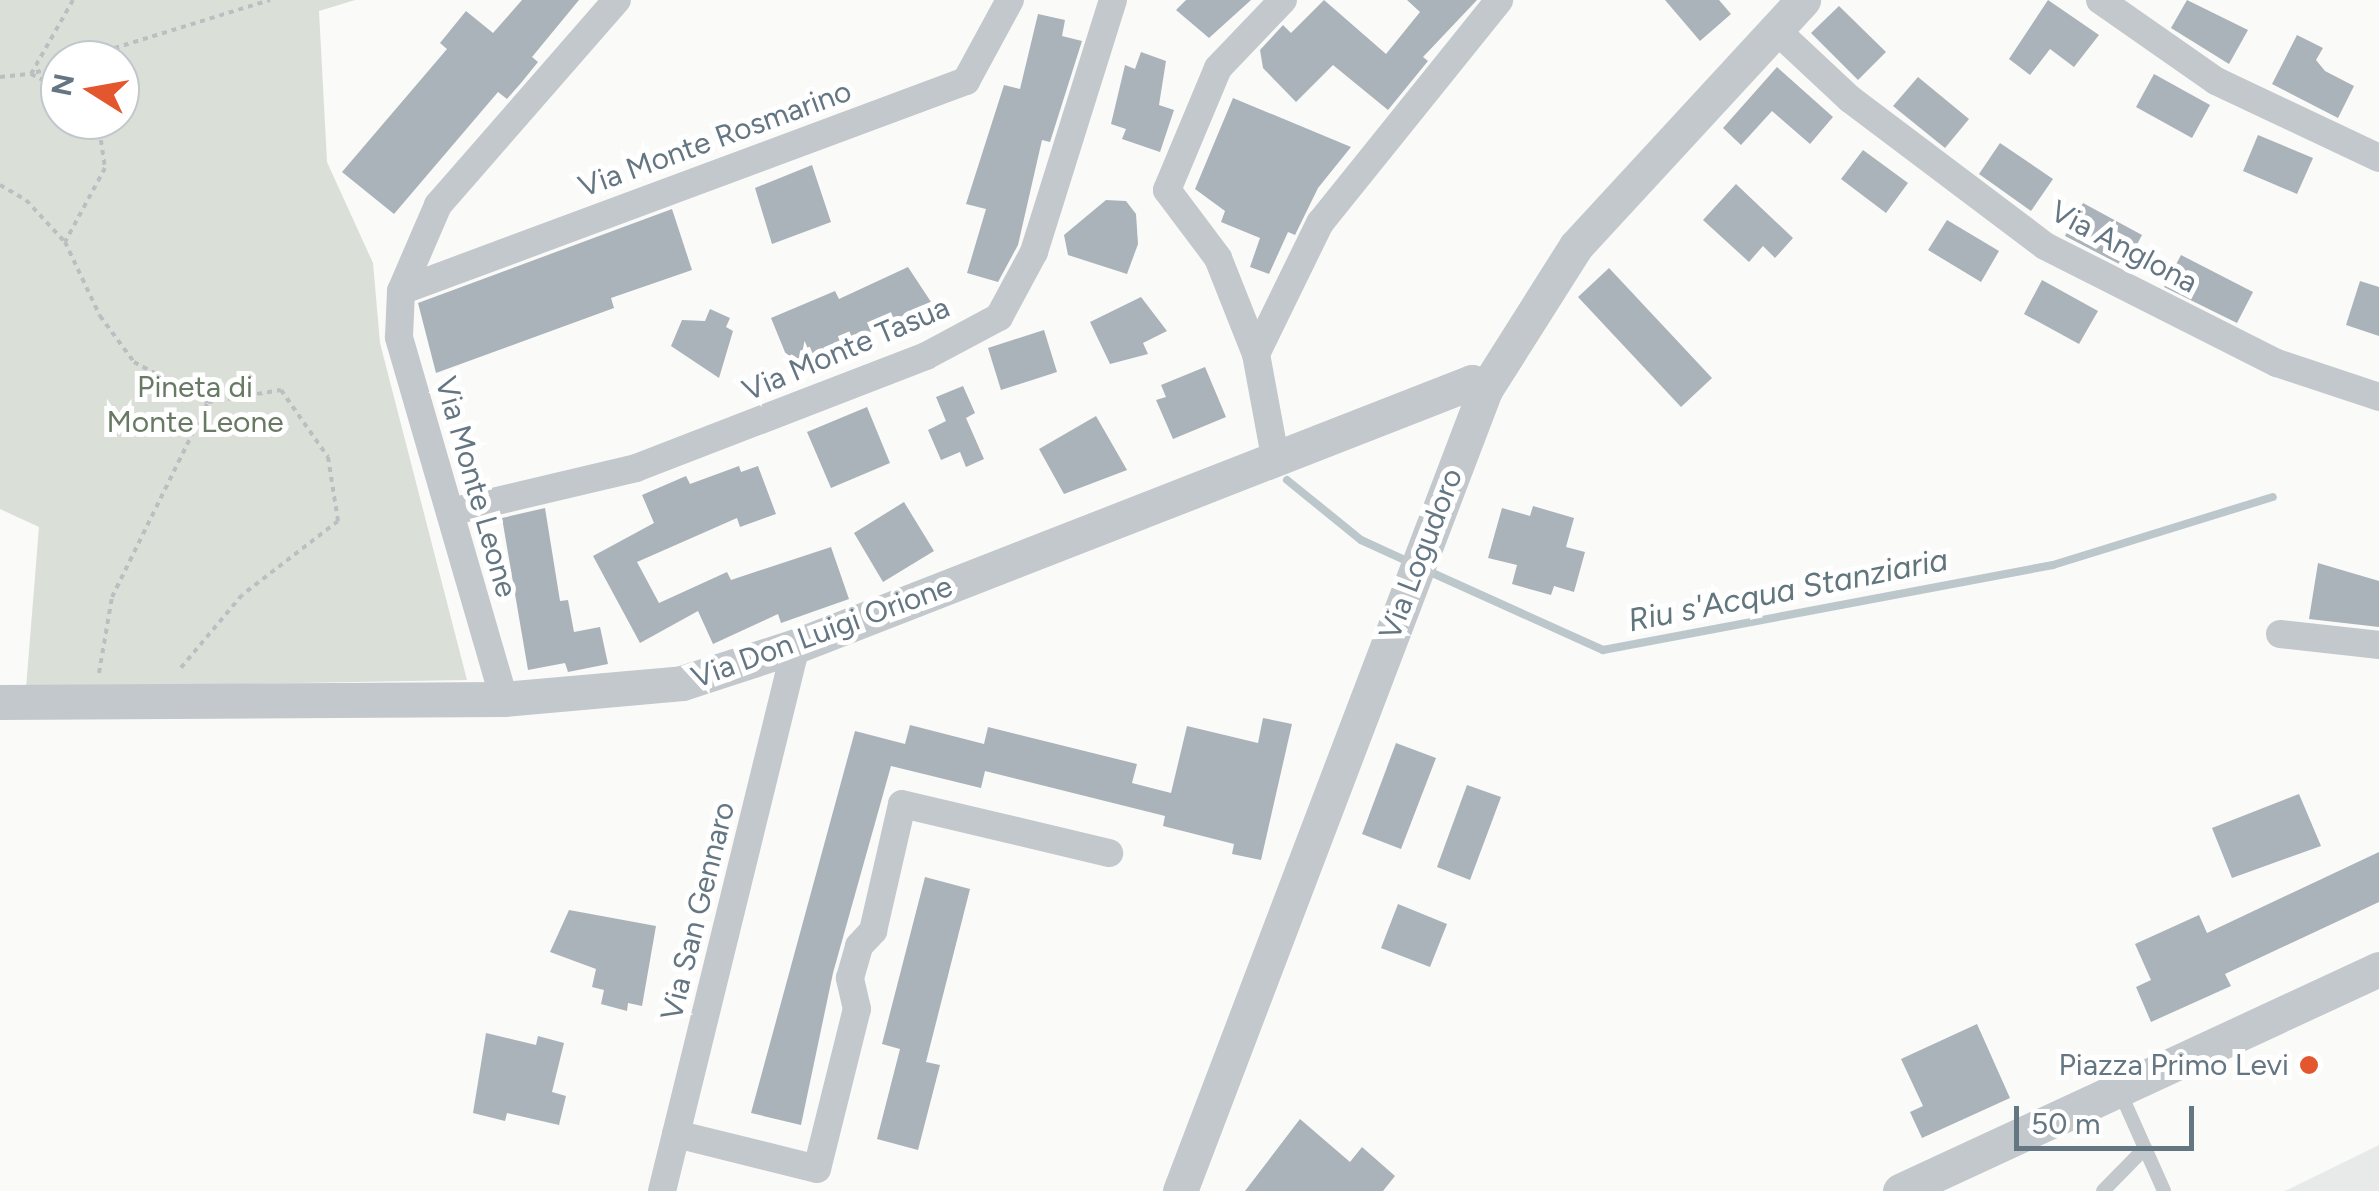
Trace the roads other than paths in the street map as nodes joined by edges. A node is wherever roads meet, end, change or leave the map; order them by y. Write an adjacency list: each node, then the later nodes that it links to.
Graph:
1 (618, 0): 10 (street, Via Monte Leone)
2 (1010, 0): 10 (street, Via Monte Rosmarino)
3 (1113, 0): 15 (street, Via Monte Tasua)
4 (1283, 0): 11 (street)
5 (1498, 0): 11 (street)
6 (1803, 0): 8 (street, Via Logudoro)
7 (2100, 0): 9 (street)
8 (1774, 28): 12 (street, Via Logudoro); 13 (street, Via Anglona)
9 (2379, 158)
10 (401, 291): 15 (street, Via Monte Leone)
11 (1256, 354): 14 (street)
12 (1485, 390): 14 (street, Via Don Luigi Orione); 27 (street, Via Logudoro)
13 (2379, 397)
14 (1276, 462): 18 (street, Via Don Luigi Orione)
15 (450, 512): 19 (street, Via Monte Leone)
16 (2280, 634): 17 (street)
17 (2379, 645)
18 (796, 646): 19 (street, Via Don Luigi Orione); 24 (street, Via San Gennaro)
19 (504, 699): 20 (street, Via Don Luigi Orione)
20 (0, 702)
21 (1110, 853): 24 (street)
22 (2379, 969): 23 (street)
23 (2118, 1087): 25 (lane); 28 (street)
24 (676, 1134): 26 (street, Via San Gennaro)
25 (2145, 1148): 29 (lane); 30 (lane)
26 (662, 1191)
27 (1180, 1191)
28 (1900, 1191)
29 (2103, 1191)
30 (2164, 1191)

